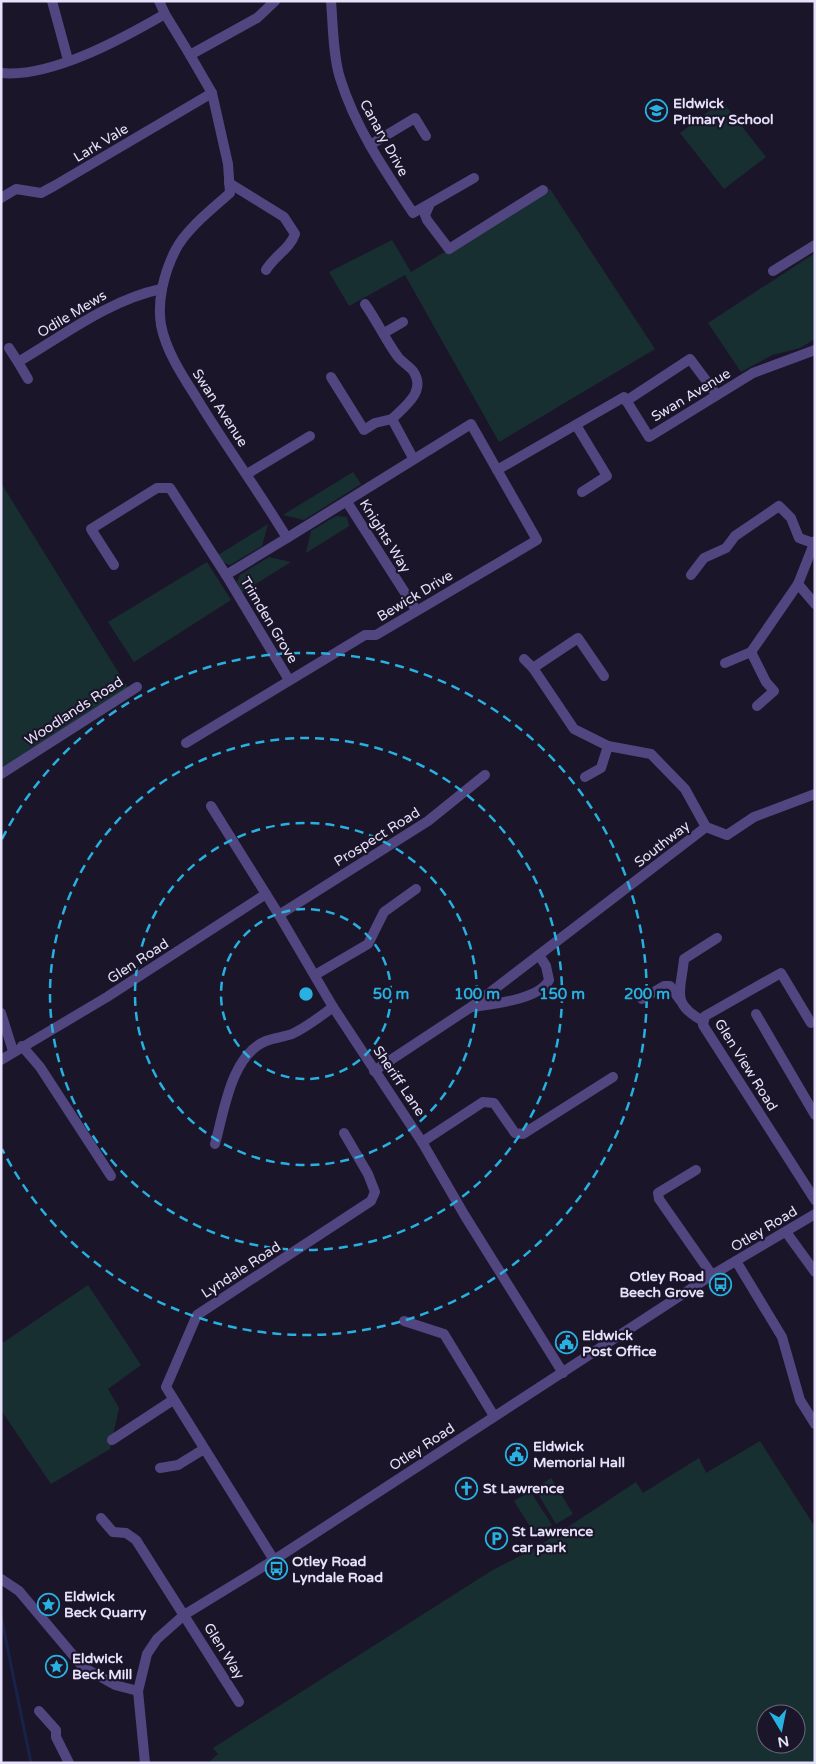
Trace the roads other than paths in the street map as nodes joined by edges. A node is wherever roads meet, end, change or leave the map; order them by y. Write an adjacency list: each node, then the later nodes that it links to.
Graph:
1 (52, 1): 7 (street)
2 (159, 1): 5 (street)
3 (275, 1): 6 (street)
4 (331, 1): 11 (street, Canary Drive)
5 (165, 14): 6 (street); 7 (street)
6 (190, 55): 9 (street)
7 (68, 60): 8 (street)
8 (1, 74)
9 (212, 93): 13 (street); 15 (street, Lark Vale)
10 (426, 136): 11 (street)
11 (370, 145): 16 (street, Canary Drive)
12 (474, 178): 16 (street, Canary Drive)
13 (229, 183): 18 (street); 20 (street, Swan Avenue)
14 (543, 190): 16 (street)
15 (1, 198)
16 (429, 206)
17 (815, 245): 19 (street)
18 (266, 270)
19 (773, 271)
20 (161, 289): 26 (street, Odile Mews); 36 (street, Swan Avenue)
21 (365, 304): 23 (street)
22 (403, 322): 23 (street)
23 (384, 333): 31 (street)
24 (8, 348): 26 (street)
25 (815, 350): 29 (street, Swan Avenue)
26 (18, 362): 28 (street)
27 (331, 377): 31 (street)
28 (28, 379)
29 (717, 395): 30 (street); 30 (street, Swan Avenue)
30 (626, 401): 32 (street)
31 (392, 419): 34 (street)
32 (576, 425): 35 (street); 37 (street)
33 (310, 436): 36 (street)
34 (413, 458): 35 (street); 38 (street)
35 (497, 470): 46 (street, Bewick Drive)
36 (247, 474): 39 (street, Swan Avenue)
37 (582, 492)
38 (347, 502): 39 (street); 46 (street, Knights Way)
39 (287, 538): 42 (street)
40 (814, 542): 43 (street); 44 (street)
41 (114, 565): 42 (street, Trimden Grove)
42 (226, 575): 52 (street, Trimden Grove)
43 (690, 575)
44 (798, 584): 45 (street); 47 (street)
45 (815, 604)
46 (416, 610): 52 (street, Bewick Drive)
47 (751, 652): 49 (street); 54 (street)
48 (524, 659): 50 (street)
49 (725, 662)
50 (533, 668): 51 (street); 56 (street)
51 (604, 676)
52 (289, 680): 55 (street, Bewick Drive)
53 (137, 687): 57 (street, Woodlands Road)
54 (757, 706)
55 (186, 743)
56 (608, 746): 59 (street); 62 (street)
57 (1, 774)
58 (485, 775): 65 (street, Prospect Road)
59 (586, 777)
60 (815, 794): 62 (street, Southway)
61 (210, 806): 64 (street, Sheriff Lane)
62 (706, 827): 67 (street, Southway)
63 (416, 889): 68 (street)
64 (266, 894): 65 (street, Sheriff Lane); 77 (street, Glen Road)
65 (279, 915): 68 (street, Sheriff Lane)
66 (716, 938): 70 (street)
67 (539, 955): 72 (street, Southway); 72 (street, Southway)
68 (315, 975): 71 (street, Sheriff Lane)
69 (642, 999): 70 (street)
70 (680, 1000): 75 (street)
71 (333, 1007): 80 (street, Sheriff Lane); 85 (street)
72 (471, 1007): 80 (street, Southway)
73 (1, 1013): 78 (street)
74 (756, 1014): 82 (street)
75 (703, 1021): 76 (street, Glen View Road); 88 (street, Glen View Road)
76 (811, 1023)
77 (22, 1046): 78 (street, Glen Road); 87 (street)
78 (13, 1052): 79 (street, Glen Road)
79 (1, 1060)
80 (374, 1071): 84 (street, Sheriff Lane)
81 (613, 1077): 84 (street)
82 (815, 1115)
83 (344, 1133): 96 (street, Lyndale Road)
84 (422, 1142): 95 (street, Sheriff Lane)
85 (215, 1144)
86 (696, 1170): 93 (street)
87 (111, 1176)
88 (815, 1200)
89 (815, 1214): 90 (street, Otley Road)
90 (786, 1232): 91 (street, Otley Road); 92 (street)
91 (736, 1261): 93 (street, Otley Road); 98 (street)
92 (815, 1272)
93 (712, 1275): 95 (street, Otley Road)
94 (404, 1321): 97 (street)
95 (563, 1373): 97 (street, Otley Road)
96 (173, 1400): 99 (street); 100 (street, Lyndale Road)
97 (494, 1416): 103 (street, Otley Road)
98 (815, 1424)
99 (112, 1440)
100 (204, 1449): 101 (street); 103 (street, Lyndale Road)
101 (160, 1468)
102 (101, 1518): 105 (street, Glen Way)
103 (274, 1560): 105 (street, Otley Road)
104 (1, 1579): 106 (street)
105 (184, 1615): 106 (street, Otley Road); 107 (street, Glen Way)
106 (138, 1691): 110 (street, Otley Road)
107 (239, 1702)
108 (39, 1711): 109 (street)
109 (70, 1763)
110 (145, 1763)

